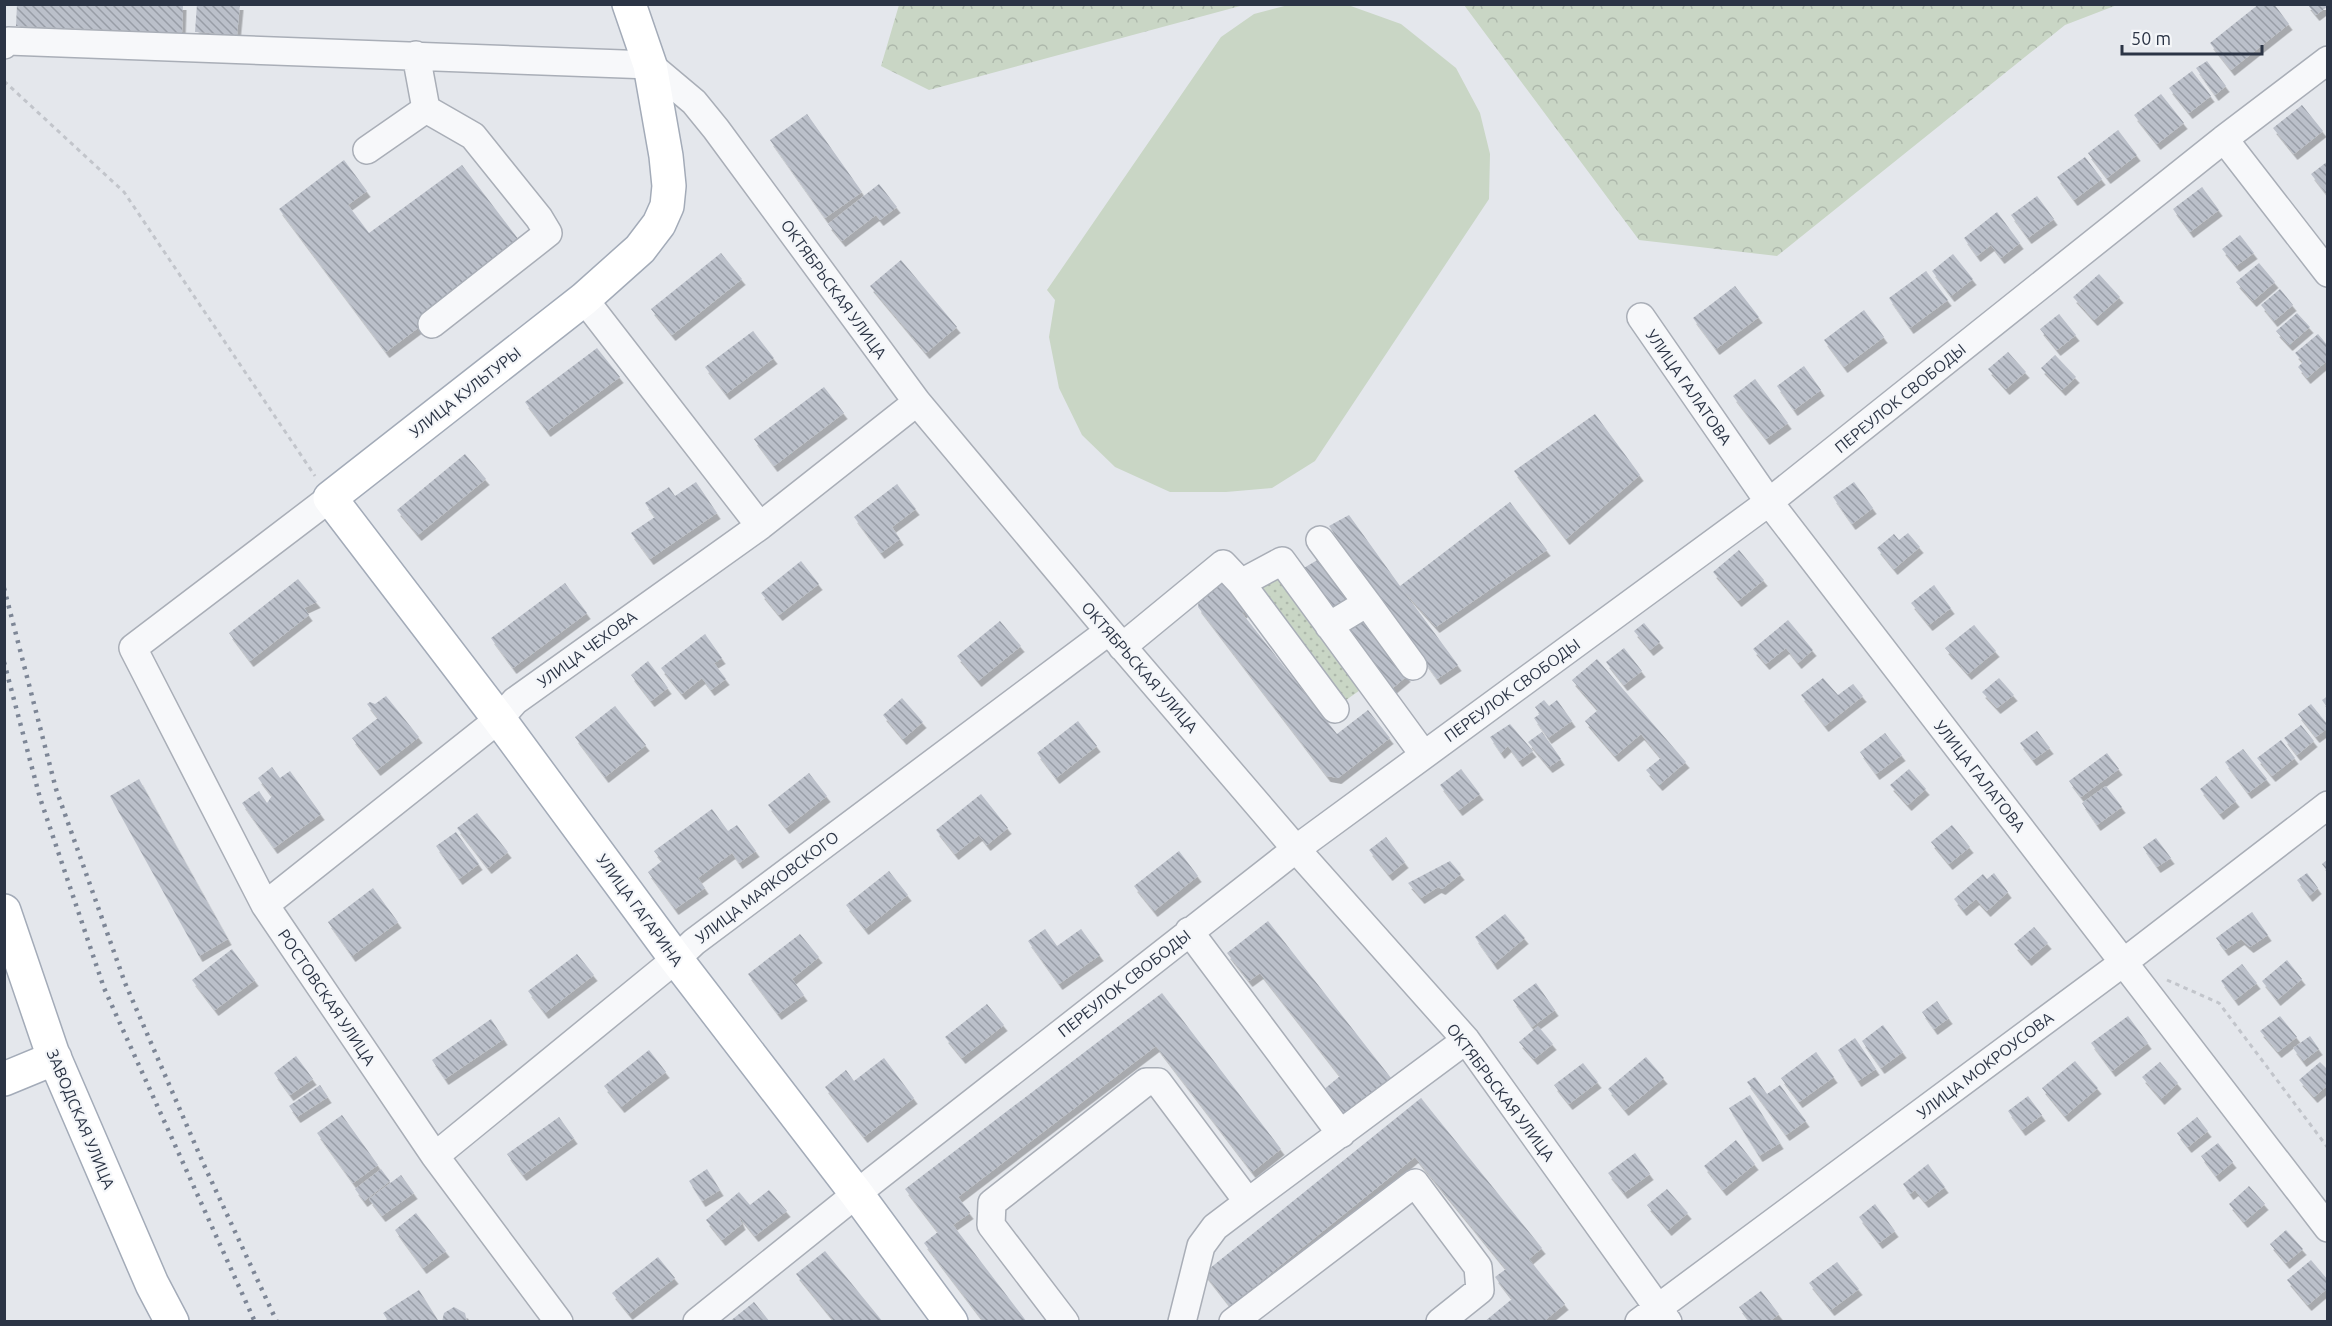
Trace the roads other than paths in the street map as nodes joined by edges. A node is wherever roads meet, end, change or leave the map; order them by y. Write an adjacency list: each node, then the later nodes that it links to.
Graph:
1 (629, 4): 5 (main road)
2 (4, 45): 3 (street)
3 (416, 56): 5 (street); 6 (street)
4 (2328, 60): 7 (street, ПЕРЕУЛОК СВОБОДЫ)
5 (650, 65): 10 (main road, УЛИЦА КУЛЬТУРЫ); 13 (street, ОКТЯБРЬСКАЯ УЛИЦА)
6 (426, 109): 8 (street); 12 (street)
7 (2224, 139): 9 (street); 15 (street, ПЕРЕУЛОК СВОБОДЫ)
8 (367, 150)
9 (2328, 273)
10 (584, 299): 14 (main road, УЛИЦА КУЛЬТУРЫ); 16 (street)
11 (1641, 318): 15 (street, УЛИЦА ГАЛАТОВА)
12 (432, 324)
13 (917, 402): 16 (street, УЛИЦА ЧЕХОВА); 21 (street, ОКТЯБРЬСКАЯ УЛИЦА)
14 (330, 498): 22 (street, УЛИЦА КУЛЬТУРЫ); 25 (main road, УЛИЦА ГАГАРИНА)
15 (1769, 502): 26 (street, ПЕРЕУЛОК СВОБОДЫ); 33 (street, УЛИЦА ГАЛАТОВА)
16 (760, 525): 25 (street, УЛИЦА ЧЕХОВА)
17 (1320, 540): 19 (street)
18 (1241, 583): 20 (street); 21 (street, УЛИЦА МАЯКОВСКОГО); 24 (street)
19 (1368, 603): 20 (street); 23 (street)
20 (1329, 626): 26 (street)
21 (1116, 639): 28 (street, ОКТЯБРЬСКАЯ УЛИЦА); 32 (street, УЛИЦА МАЯКОВСКОГО)
22 (133, 648): 29 (street, РОСТОВСКАЯ УЛИЦА)
23 (1413, 666)
24 (1335, 709)
25 (499, 719): 29 (street, УЛИЦА ЧЕХОВА); 32 (main road, УЛИЦА ГАГАРИНА)
26 (1424, 755): 28 (street, ПЕРЕУЛОК СВОБОДЫ)
27 (2328, 805): 33 (street, УЛИЦА МОКРОУСОВА)
28 (1296, 849): 31 (street, ПЕРЕУЛОК СВОБОДЫ); 34 (street, ОКТЯБРЬСКАЯ УЛИЦА)
29 (265, 905): 38 (street, РОСТОВСКАЯ УЛИЦА)
30 (4, 911): 35 (main road, ЗАВОДСКАЯ УЛИЦА)
31 (1189, 932): 37 (street); 39 (street, ПЕРЕУЛОК СВОБОДЫ)
32 (676, 959): 38 (street, УЛИЦА МАЯКОВСКОГО); 39 (main road, УЛИЦА ГАГАРИНА)
33 (2124, 962): 41 (street, УЛИЦА ГАЛАТОВА); 42 (street, УЛИЦА МОКРОУСОВА)
34 (1466, 1040): 37 (street); 42 (street, ОКТЯБРЬСКАЯ УЛИЦА)
35 (54, 1058): 36 (main road); 43 (main road, ЗАВОДСКАЯ УЛИЦА)
36 (4, 1079)
37 (1341, 1134): 40 (street)
38 (435, 1156): 44 (street, РОСТОВСКАЯ УЛИЦА)
39 (856, 1193): 45 (street, ПЕРЕУЛОК СВОБОДЫ); 46 (main road, УЛИЦА ГАГАРИНА)
40 (1248, 1202): 47 (street); 48 (street)
41 (2328, 1228)
42 (1655, 1317)
43 (172, 1322)
44 (559, 1322)
45 (697, 1322)
46 (951, 1322)
47 (1065, 1322)
48 (1182, 1322)
49 (1233, 1322): 50 (street)
50 (1440, 1322)

